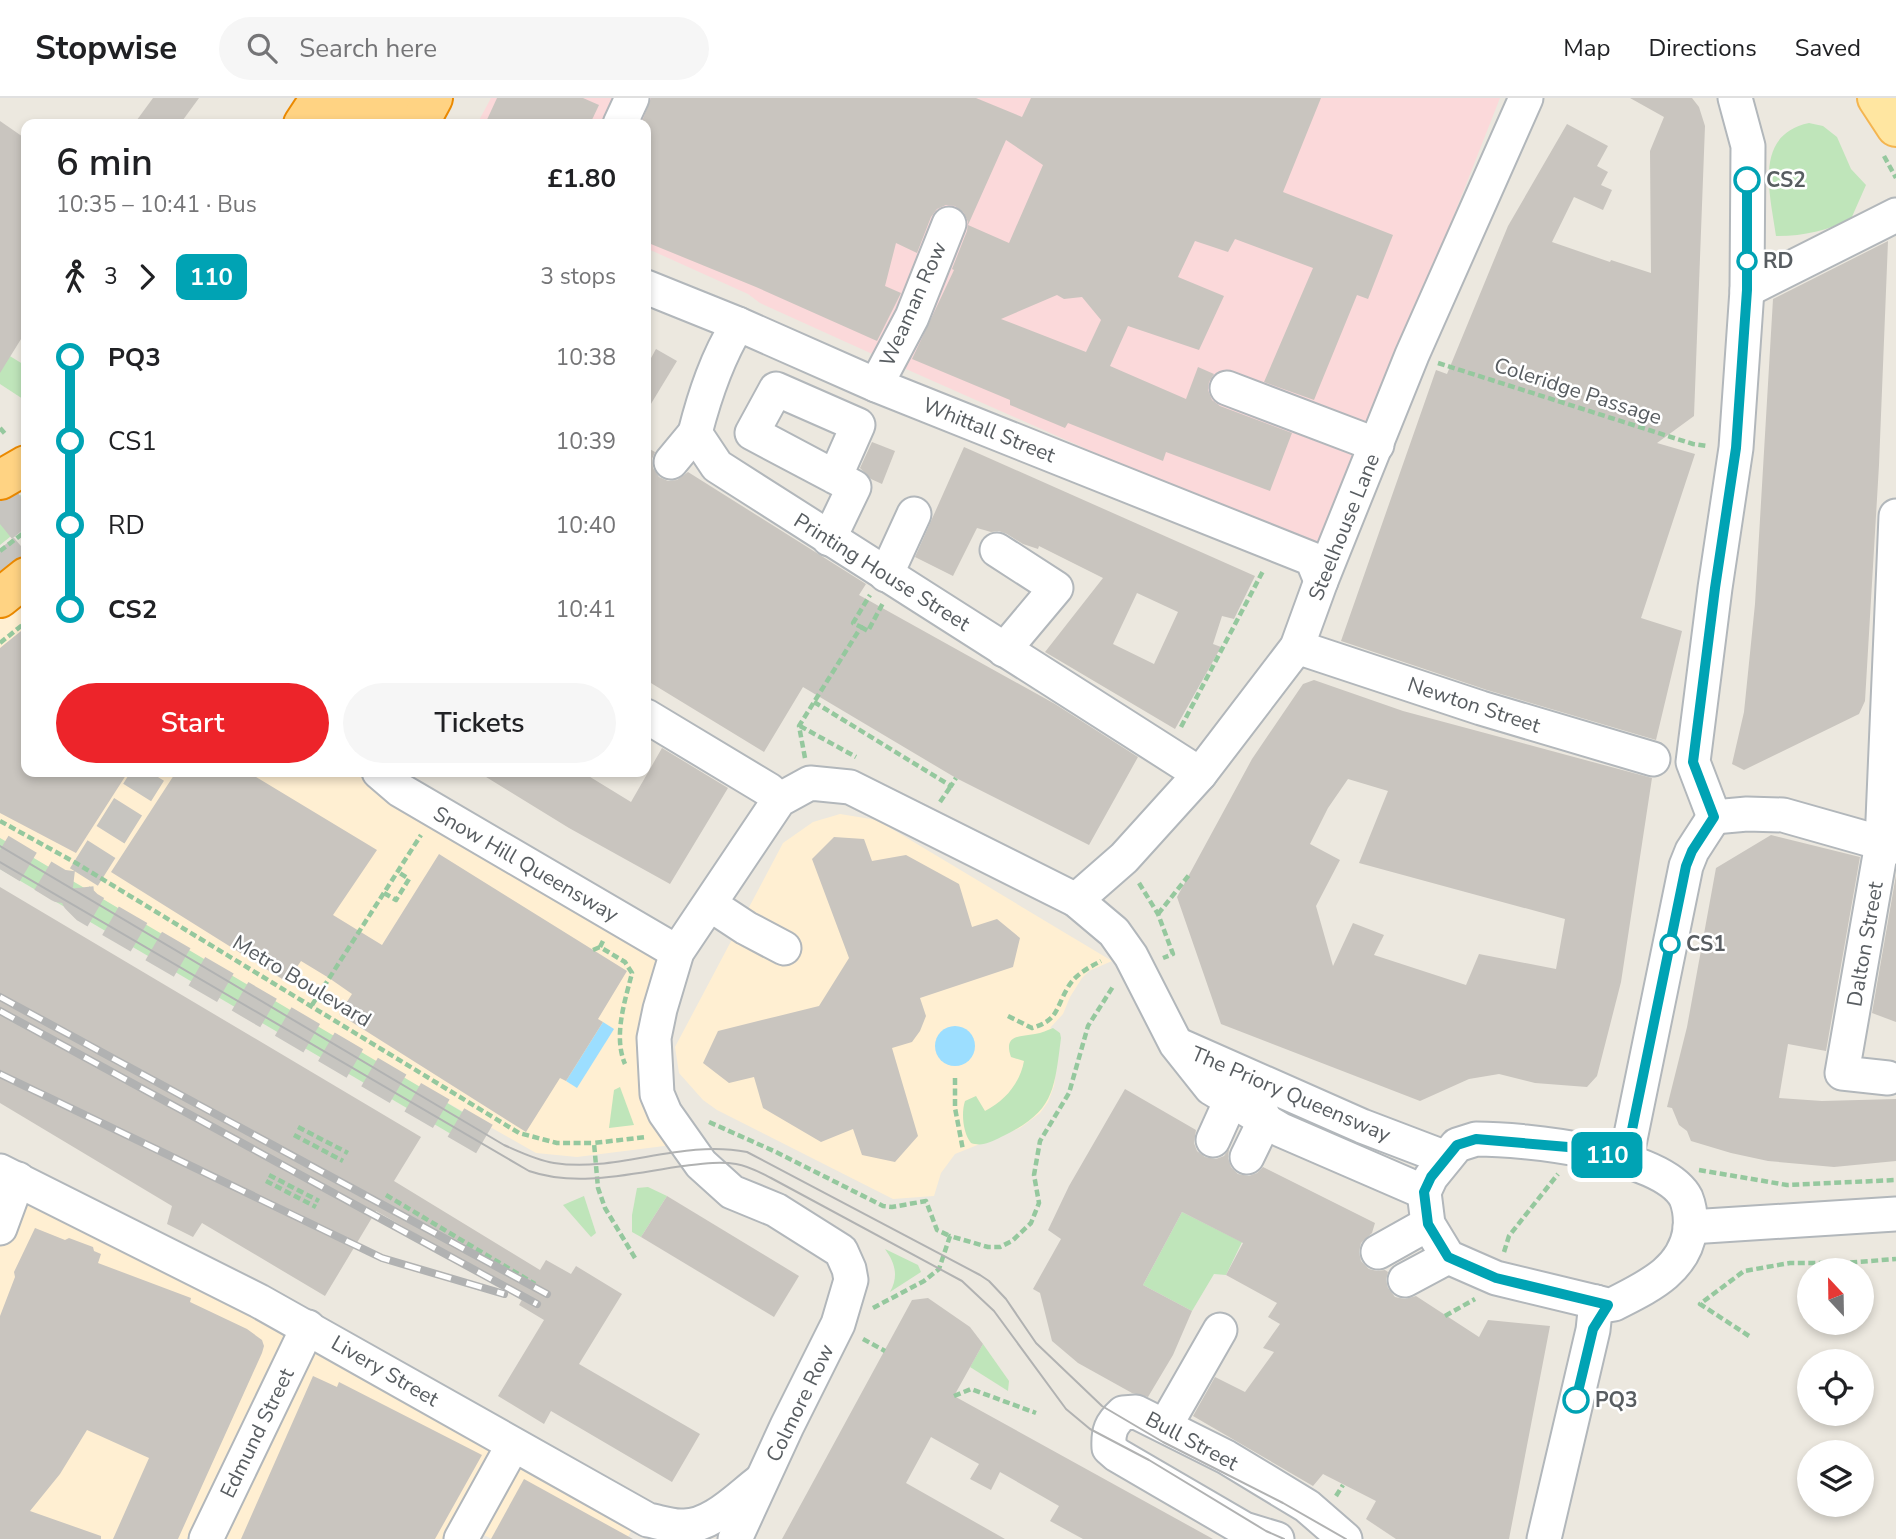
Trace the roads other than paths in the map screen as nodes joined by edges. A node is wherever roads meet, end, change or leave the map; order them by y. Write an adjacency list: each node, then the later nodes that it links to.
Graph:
1 (320, 98): 9 (highway)
2 (359, 98): 10 (highway)
3 (395, 98): 11 (highway)
4 (433, 98): 12 (highway)
5 (632, 98): 13 (street)
6 (1527, 98): 23 (street, Steelhouse Lane)
7 (1877, 98): 14 (main road)
8 (1736, 100): 18 (street)
9 (306, 119)
10 (346, 119)
11 (382, 119)
12 (422, 119)
13 (622, 119)
14 (1896, 127)
15 (1896, 215): 18 (street)
16 (949, 224): 20 (street, Weaman Row)
17 (651, 289): 19 (street, Whittall Street)
18 (1747, 290): 43 (street)
19 (738, 324): 20 (street, Whittall Street); 22 (street)
20 (876, 384): 32 (street, Whittall Street)
21 (1227, 388): 23 (street)
22 (695, 433): 25 (street); 30 (street, Printing House Street)
23 (1377, 444): 32 (street, Steelhouse Lane)
24 (16, 450): 27 (highway)
25 (671, 462)
26 (835, 477): 30 (street)
27 (0, 480)
28 (914, 514): 34 (street)
29 (1896, 516): 44 (street, Dalton Street)
30 (829, 538): 34 (street, Printing House Street)
31 (998, 550): 37 (street)
32 (1321, 580): 36 (street, Steelhouse Lane)
33 (21, 581): 35 (highway)
34 (878, 584): 37 (street, Printing House Street)
35 (0, 598)
36 (1297, 647): 39 (street, Newton Street); 40 (street, Steelhouse Lane)
37 (1004, 650): 40 (street, Printing House Street)
38 (651, 719): 42 (street)
39 (1653, 759)
40 (1183, 763): 45 (street, Steelhouse Lane)
41 (385, 777): 48 (street, Snow Hill Queensway)
42 (779, 800): 45 (street); 46 (street)
43 (1714, 817): 44 (street); 56 (street)
44 (1889, 845): 50 (street, Dalton Street)
45 (1076, 900): 49 (street)
46 (711, 905): 47 (street); 48 (street)
47 (784, 948)
48 (677, 952): 71 (street, Colmore Row)
49 (1176, 1044): 51 (street, The Priory Queensway); 55 (street, The Priory Queensway)
50 (1888, 1078)
51 (1226, 1090): 52 (street, The Priory Queensway); 53 (street)
52 (1265, 1120): 54 (street); 58 (street, The Priory Queensway)
53 (1213, 1140)
54 (1247, 1157)
55 (1446, 1158): 56 (street); 58 (street)
56 (1626, 1159): 61 (street)
57 (9, 1175): 62 (street); 67 (street, Livery Street)
58 (1424, 1192): 60 (street)
59 (1896, 1214): 61 (street)
60 (1428, 1224): 63 (street); 64 (street)
61 (1690, 1227): 66 (street)
62 (0, 1228)
63 (1378, 1252)
64 (1448, 1257): 65 (street); 66 (street)
65 (1405, 1280)
66 (1599, 1312): 77 (street)
67 (308, 1327): 70 (street, Livery Street); 72 (street, Edmund Street)
68 (1220, 1330): 69 (street)
69 (1165, 1426): 75 (street, Bull Street); 76 (street, Bull Street)
70 (513, 1445): 71 (street, Livery Street); 73 (street)
71 (763, 1478): 74 (street, Colmore Row)
72 (206, 1539)
73 (461, 1539)
74 (735, 1539)
75 (1276, 1539)
76 (1345, 1539)
77 (1544, 1539)

